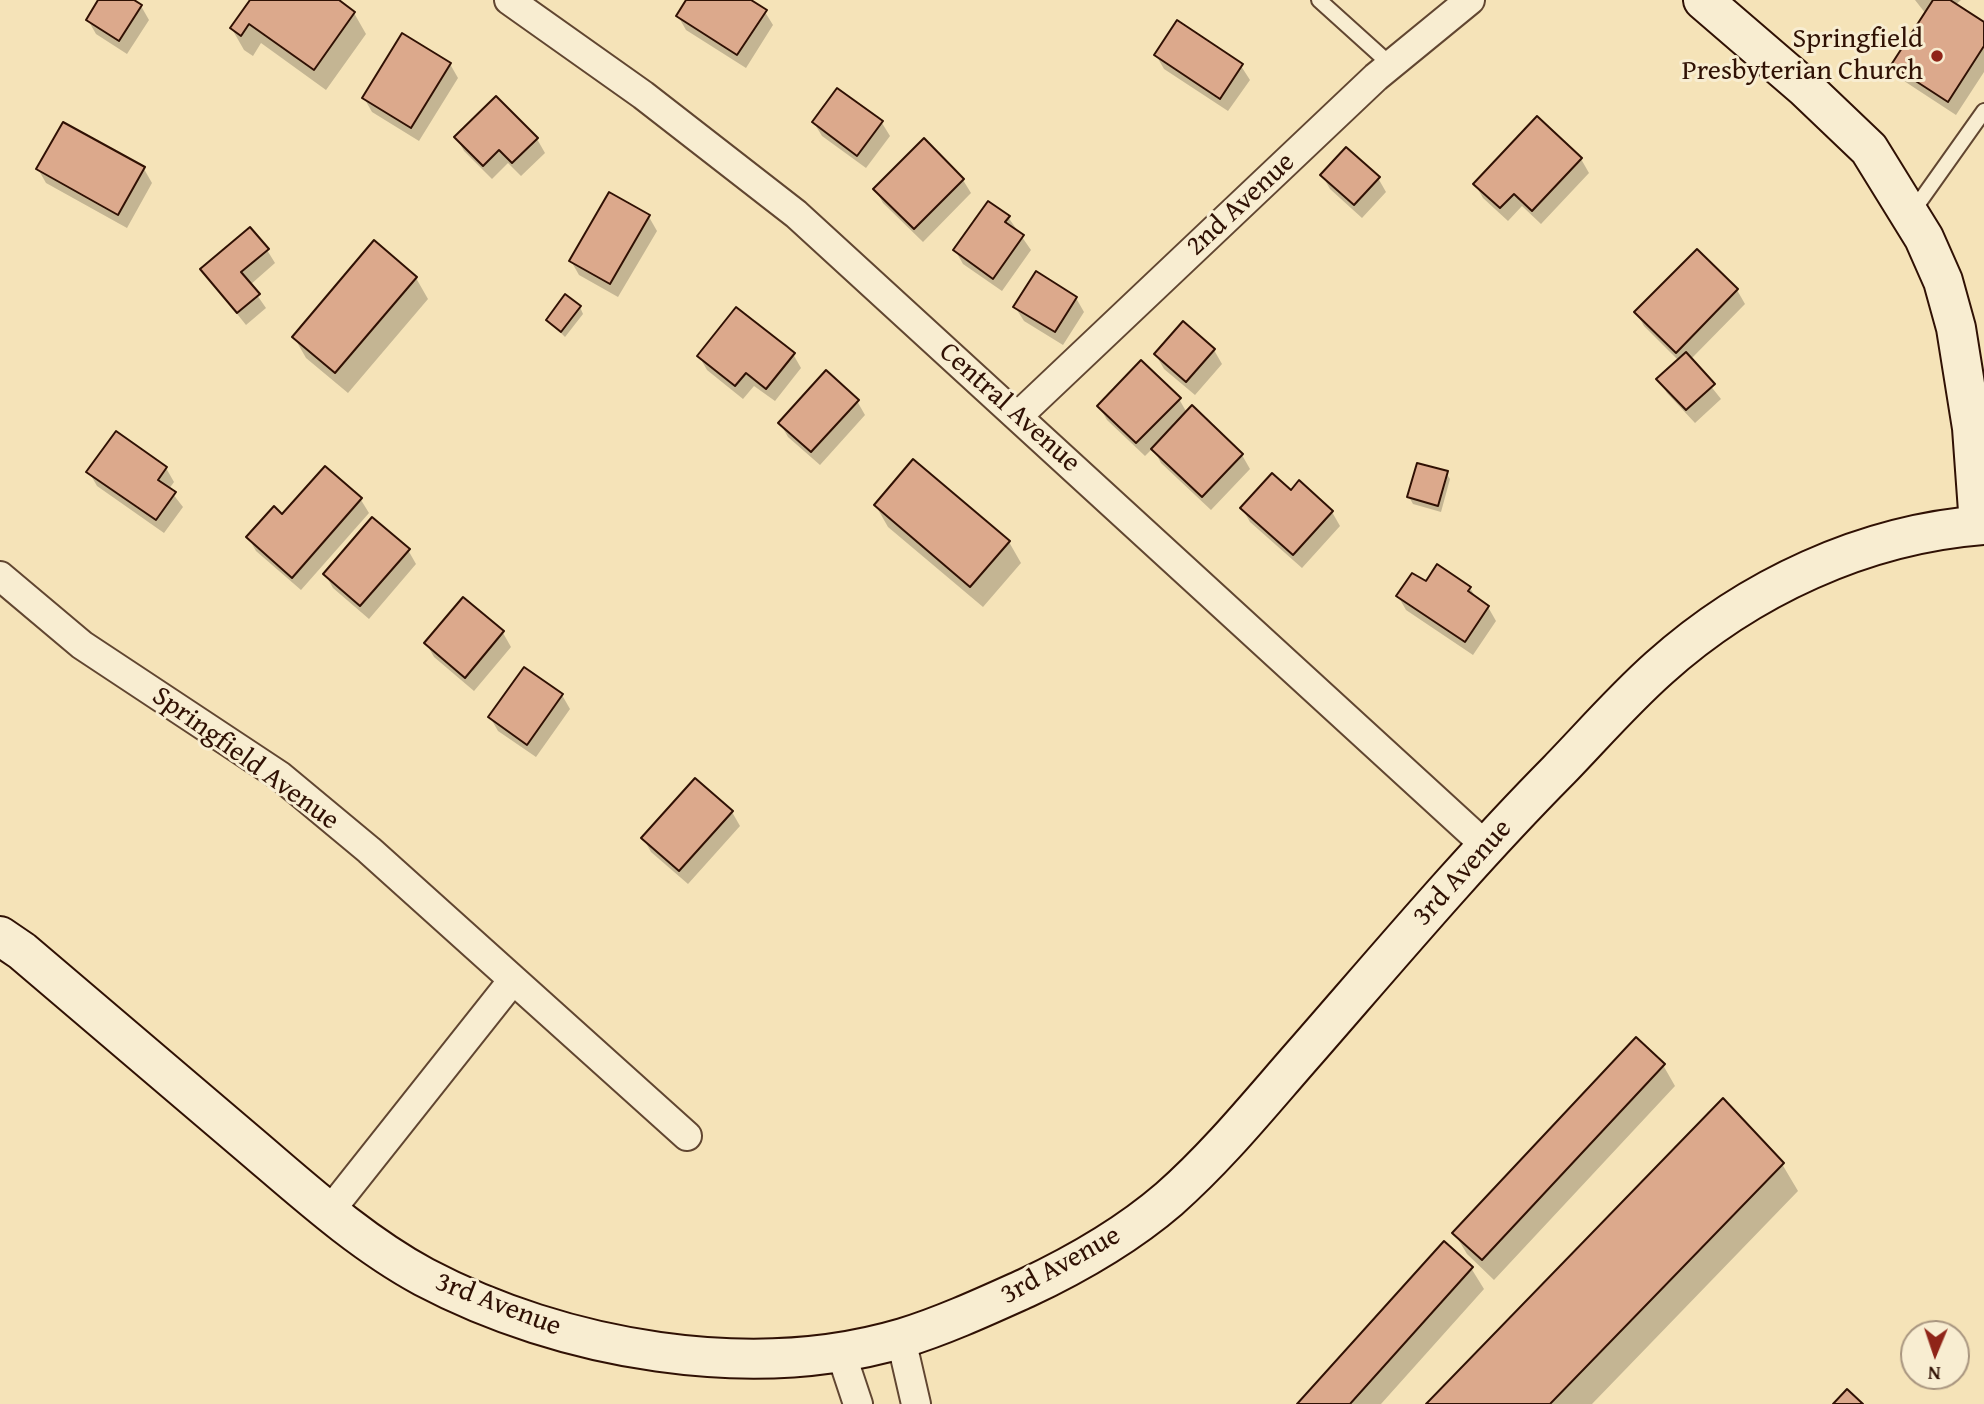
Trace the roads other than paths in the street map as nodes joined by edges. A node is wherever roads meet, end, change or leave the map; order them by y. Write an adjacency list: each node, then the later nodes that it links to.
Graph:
1 (509, 0): 8 (street, Central Avenue)
2 (1319, 0): 5 (lane)
3 (1470, 0): 5 (street, 2nd Avenue)
4 (1703, 0): 7 (street)
5 (1391, 65): 8 (street, 2nd Avenue)
6 (1984, 111): 7 (lane)
7 (1910, 215): 9 (street)
8 (1018, 416): 11 (street, Central Avenue)
9 (1982, 525): 11 (street, 3rd Avenue)
10 (0, 576): 13 (street, Springfield Avenue)
11 (1485, 845): 16 (street, 3rd Avenue)
12 (0, 936): 15 (street, 3rd Avenue)
13 (513, 980): 14 (street, Springfield Avenue); 15 (street)
14 (687, 1136)
15 (329, 1212): 17 (street, 3rd Avenue)
16 (901, 1339): 17 (street, 3rd Avenue); 19 (street)
17 (839, 1350): 18 (street)
18 (858, 1404)
19 (916, 1404)

